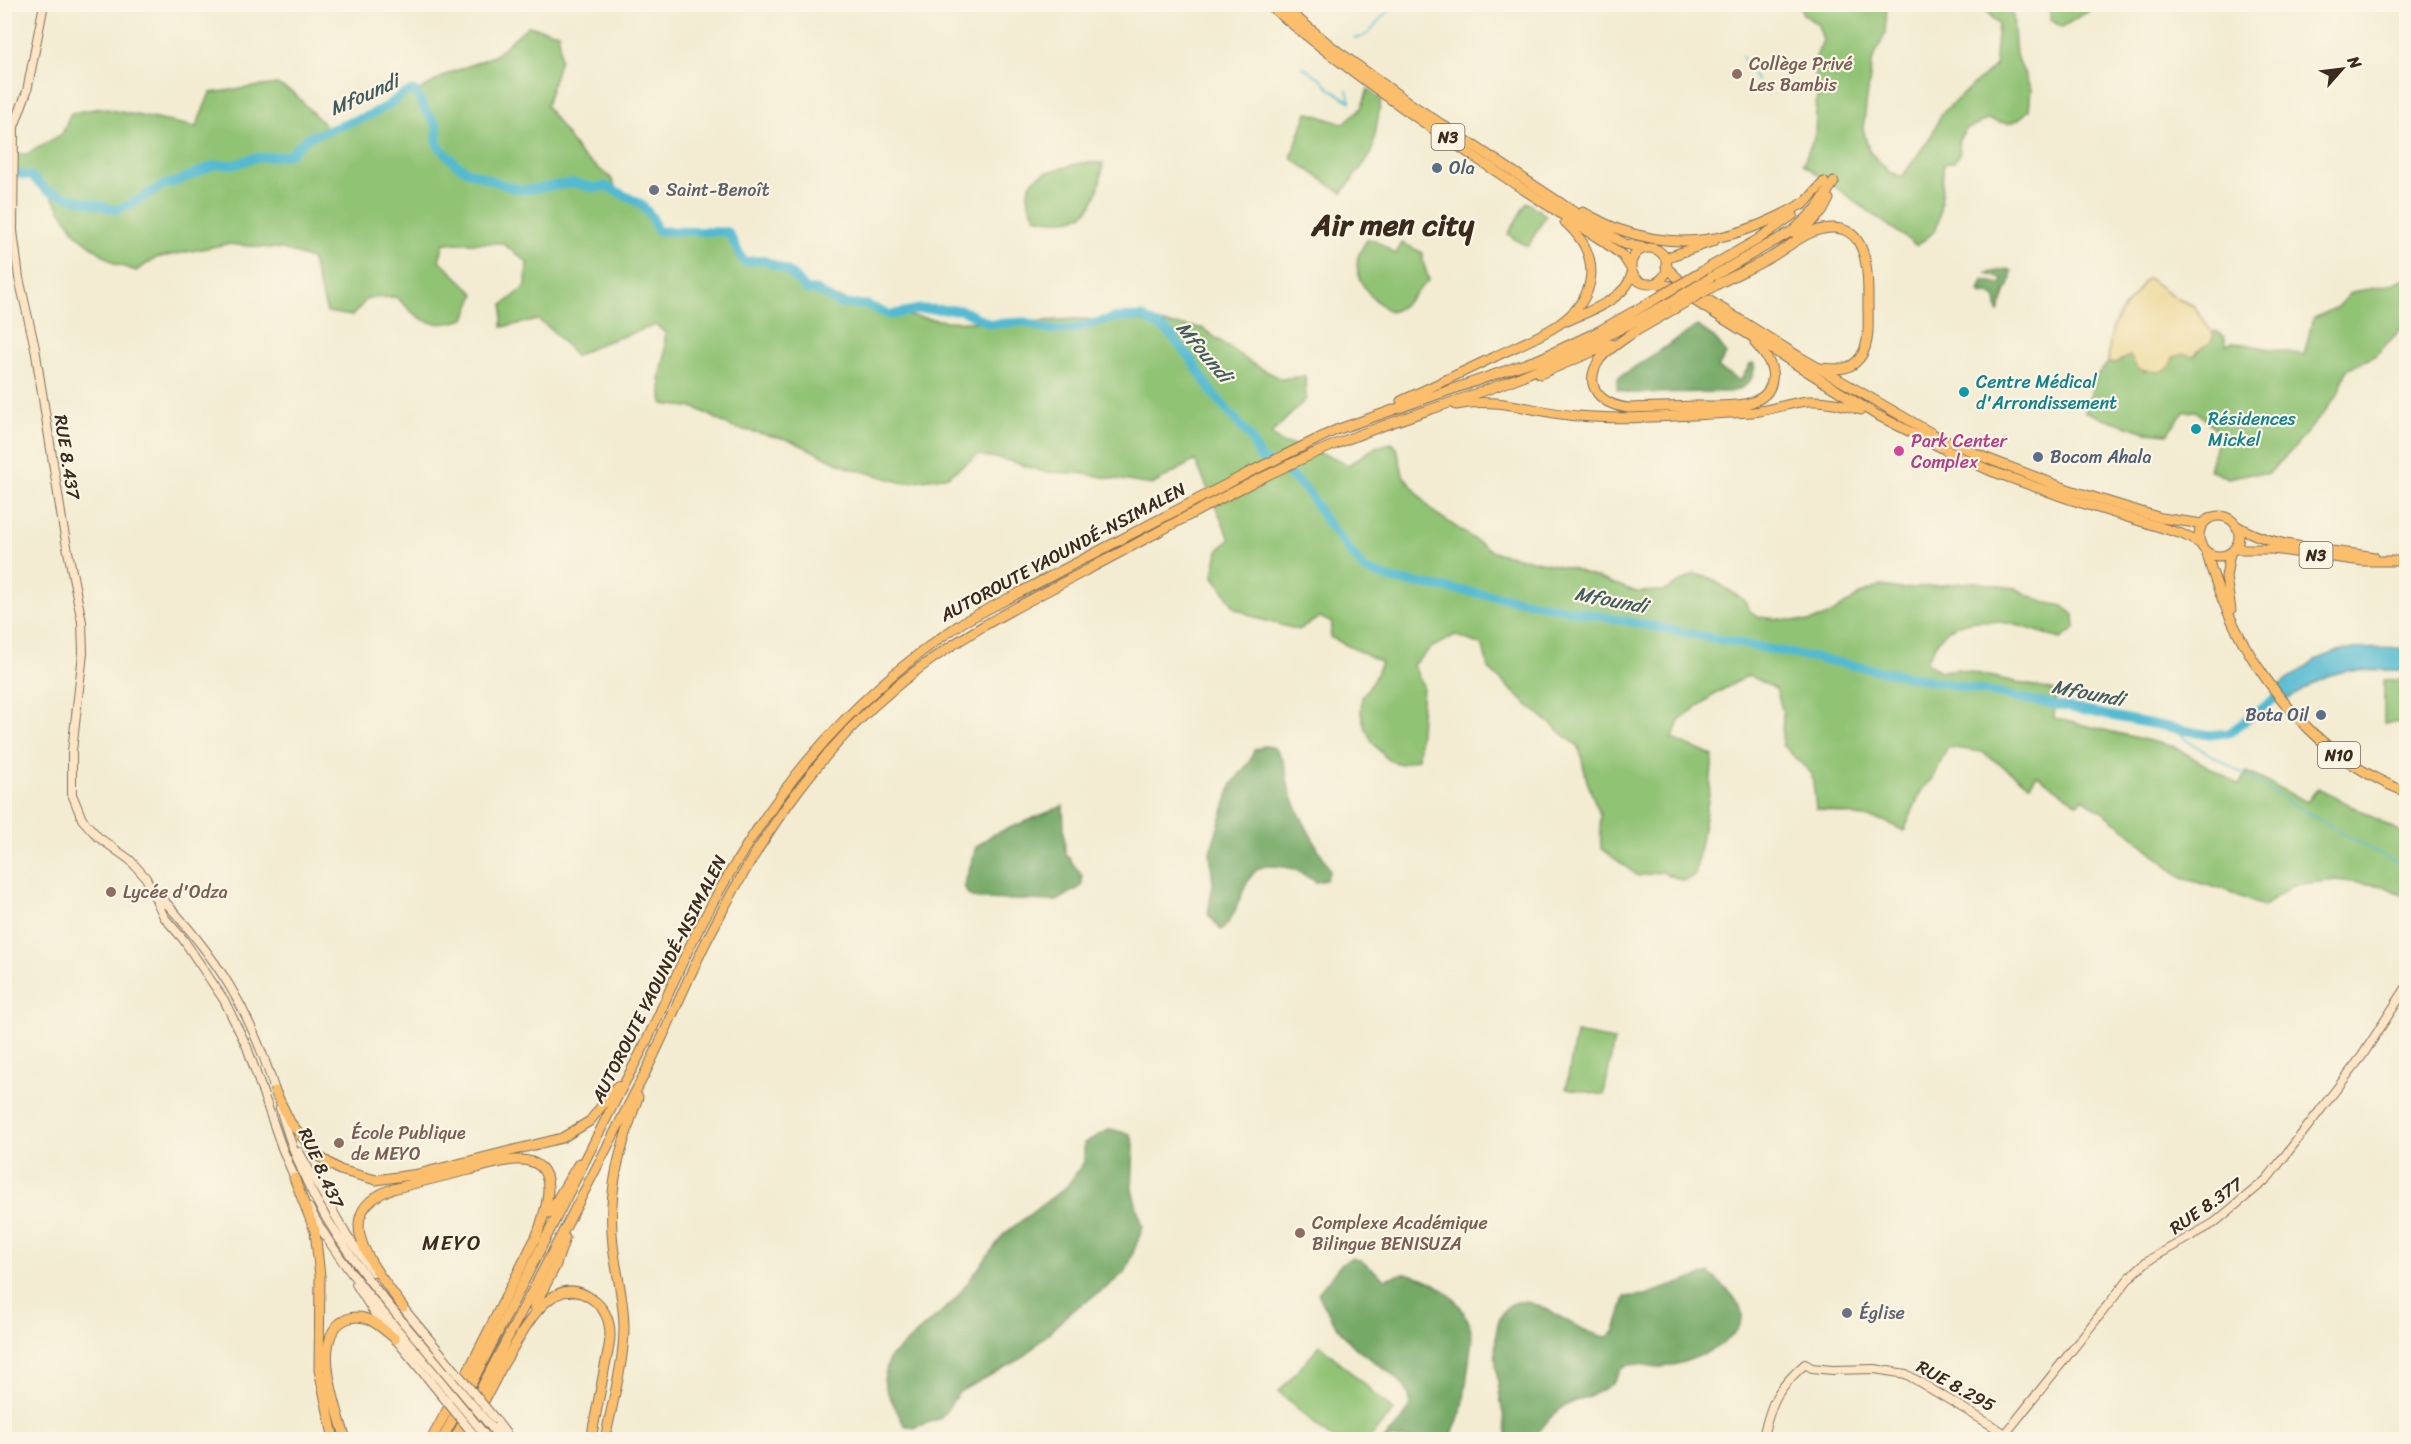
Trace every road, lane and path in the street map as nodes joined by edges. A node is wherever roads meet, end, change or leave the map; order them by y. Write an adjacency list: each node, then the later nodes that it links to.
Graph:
1 (44, 4): 30 (main road, RUE 8.437)
2 (1268, 4): 5 (highway, N3)
3 (1280, 4): 5 (highway, N3)
4 (1824, 182): 6 (highway, AUTOROUTE YAOUNDÉ-NSIMALEN)
5 (1534, 190): 7 (highway); 8 (highway, N3); 11 (highway, N3); 15 (highway)
6 (1807, 201): 7 (highway); 14 (highway, AUTOROUTE YAOUNDÉ-NSIMALEN, bridge)
7 (1719, 239): 9 (highway)
8 (1644, 248): 9 (highway, N3); 11 (highway)
9 (1666, 263): 13 (highway); 18 (highway, N3)
10 (1755, 264): 12 (highway); 12 (highway, AUTOROUTE YAOUNDÉ-NSIMALEN); 18 (highway)
11 (1631, 270): 13 (highway, N3); 15 (highway)
12 (1714, 281): 14 (highway, AUTOROUTE YAOUNDÉ-NSIMALEN, bridge)
13 (1655, 283): 17 (highway, N3)
14 (1666, 303): 16 (highway); 19 (highway, AUTOROUTE YAOUNDÉ-NSIMALEN); 22 (highway, AUTOROUTE YAOUNDÉ-NSIMALEN)
15 (1557, 326): 22 (highway)
16 (1634, 332): 17 (highway); 19 (highway)
17 (1748, 335): 20 (highway, N3)
18 (1817, 368): 23 (highway, N3)
19 (1509, 381): 21 (highway, AUTOROUTE YAOUNDÉ-NSIMALEN)
20 (1875, 414): 21 (highway); 25 (highway, N3)
21 (1400, 420): 33 (highway, AUTOROUTE YAOUNDÉ-NSIMALEN)
22 (1336, 430): 32 (highway, AUTOROUTE YAOUNDÉ-NSIMALEN)
23 (2204, 524): 24 (highway, N3); 25 (highway)
24 (2237, 526): 26 (highway); 27 (highway, N3)
25 (2204, 548): 26 (highway, N3); 28 (highway, N10)
26 (2232, 551): 27 (highway, N3); 28 (highway, N10)
27 (2402, 561)
28 (2237, 626): 29 (highway, N10)
29 (2406, 792)
30 (151, 887): 34 (main road, RUE 8.437); 37 (main road, RUE 8.437)
31 (2406, 988): 46 (main road, RUE 8.377)
32 (645, 1044): 34 (highway); 36 (highway, AUTOROUTE YAOUNDÉ-NSIMALEN)
33 (650, 1064): 38 (highway, AUTOROUTE YAOUNDÉ-NSIMALEN); 56 (highway)
34 (275, 1091): 35 (main road, RUE 8.437)
35 (287, 1131): 41 (main road); 45 (main road, RUE 8.437, bridge)
36 (600, 1131): 39 (highway); 52 (highway, AUTOROUTE YAOUNDÉ-NSIMALEN)
37 (294, 1178): 40 (main road, RUE 8.437); 49 (highway)
38 (575, 1211): 43 (highway); 53 (highway, AUTOROUTE YAOUNDÉ-NSIMALEN)
39 (536, 1238): 41 (highway); 51 (highway)
40 (338, 1255): 42 (main road); 44 (main road, RUE 8.437)
41 (403, 1307): 45 (main road, bridge)
42 (395, 1339): 44 (main road); 50 (highway)
43 (504, 1363): 54 (highway); 55 (highway)
44 (436, 1383): 47 (main road, RUE 8.437, bridge)
45 (493, 1423): 48 (main road, RUE 8.437)
46 (2007, 1432): 57 (main road, RUE 8.295); 58 (main road, RUE 8.295)
47 (484, 1438)
48 (508, 1439)
49 (334, 1440)
50 (346, 1440)
51 (432, 1440)
52 (442, 1440)
53 (454, 1440)
54 (464, 1440)
55 (591, 1440)
56 (605, 1440)
57 (1762, 1440)
58 (2016, 1440)

